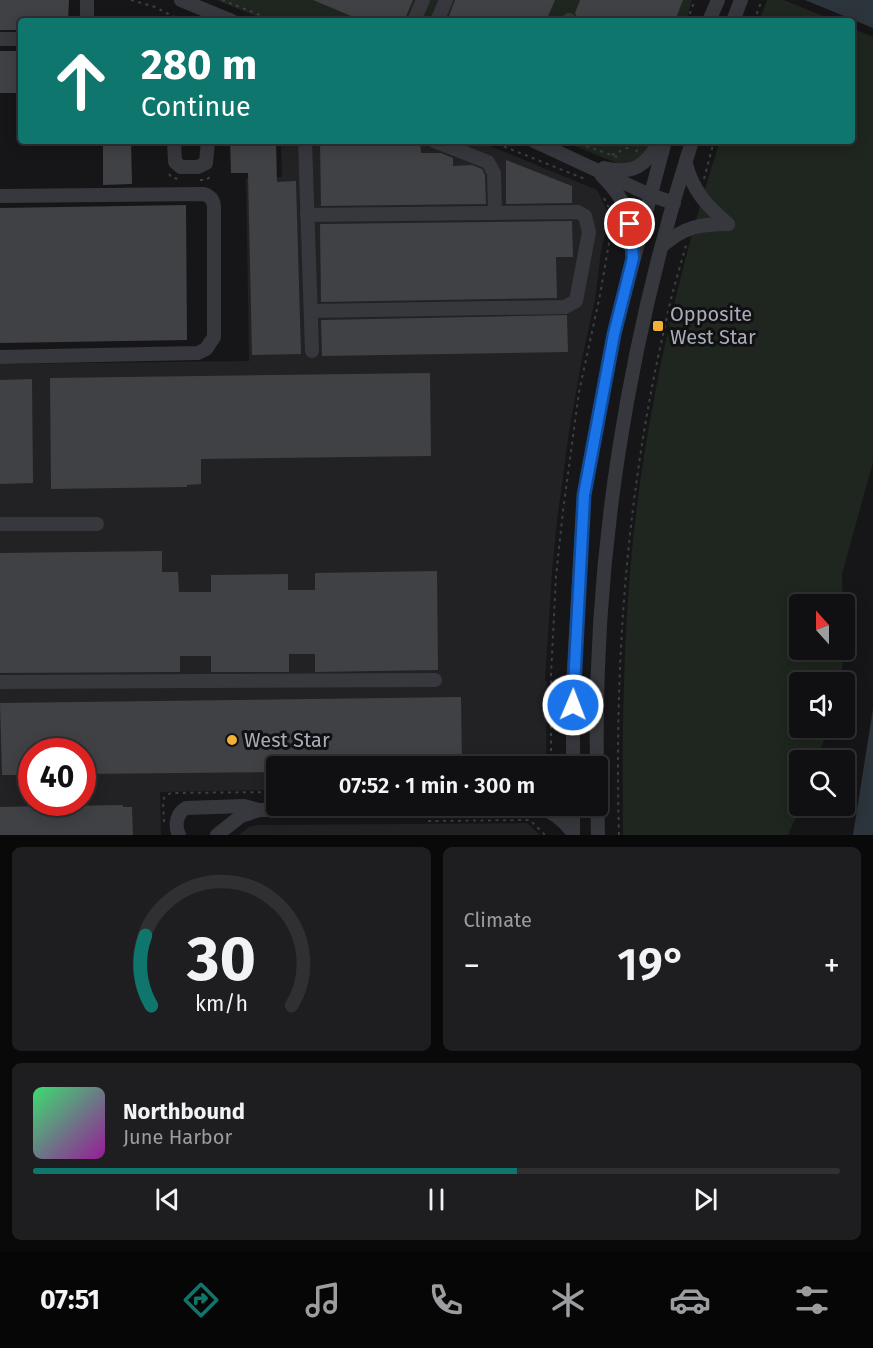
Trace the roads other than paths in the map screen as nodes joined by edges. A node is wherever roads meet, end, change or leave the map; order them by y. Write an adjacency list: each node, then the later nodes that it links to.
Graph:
1 (87, 0): 7 (street)
2 (181, 0): 8 (street)
3 (423, 0): 9 (street)
4 (446, 0): 10 (street)
5 (718, 0): 11 (street)
6 (741, 0): 12 (street)
7 (87, 18)
8 (216, 18)
9 (415, 18)
10 (438, 18)
11 (710, 18)
12 (734, 18)
13 (0, 39): 14 (street)
14 (18, 39)
15 (174, 144): 16 (street)
16 (208, 144)
17 (304, 144): 30 (street)
18 (442, 144): 29 (street)
19 (541, 144): 23 (street)
20 (658, 144): 23 (street)
21 (664, 144): 26 (street)
22 (691, 144): 24 (street)
23 (578, 161): 25 (street)
24 (685, 162): 28 (street); 31 (street)
25 (591, 175): 26 (street); 32 (street)
26 (650, 195): 28 (street); 32 (street)
27 (0, 196): 35 (street)
28 (674, 203): 31 (street)
29 (495, 212): 30 (street); 33 (street)
30 (307, 215): 33 (street)
31 (662, 246): 41 (street)
32 (633, 258): 40 (street)
33 (311, 311): 34 (street)
34 (312, 351)
35 (0, 357)
36 (0, 524): 37 (street)
37 (97, 524)
38 (435, 680): 39 (street)
39 (0, 682)
40 (573, 756)
41 (597, 756)
42 (259, 810): 43 (street); 48 (street); 49 (street)
43 (266, 810)
44 (557, 816): 47 (street)
45 (573, 816): 47 (street)
46 (598, 816): 50 (street)
47 (573, 834)
48 (179, 835)
49 (217, 835)
50 (598, 835)

